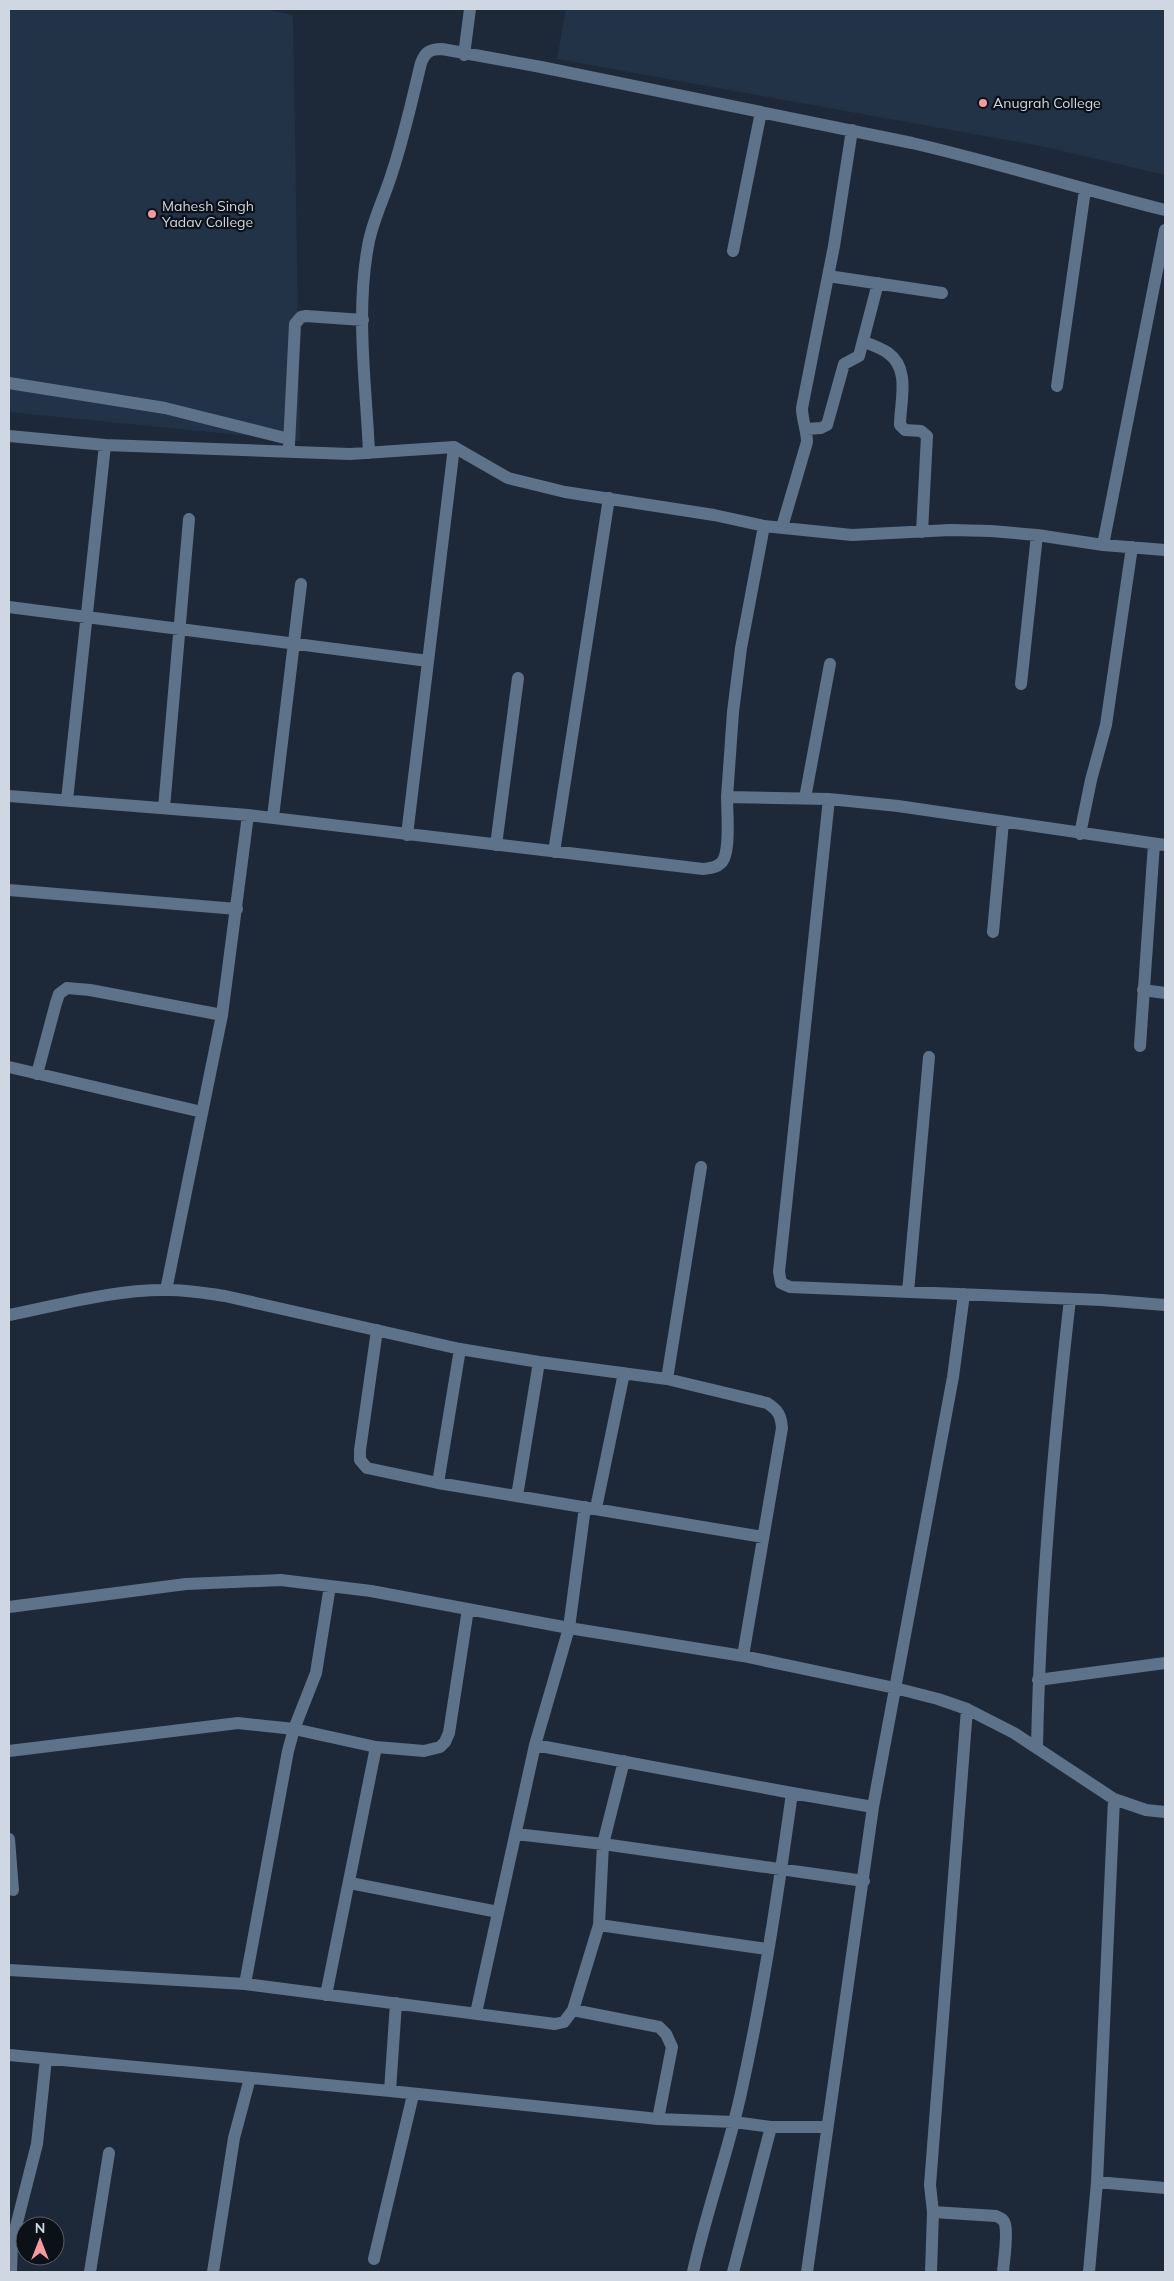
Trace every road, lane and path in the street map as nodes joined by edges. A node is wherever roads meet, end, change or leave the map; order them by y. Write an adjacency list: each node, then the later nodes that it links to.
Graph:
1 (470, 9): 2 (street)
2 (464, 55): 3 (street); 12 (street)
3 (761, 112): 4 (street); 8 (street)
4 (852, 130): 5 (street); 9 (street)
5 (1085, 190): 6 (street); 15 (street)
6 (1165, 210)
7 (1165, 230): 29 (street)
8 (733, 250)
9 (828, 276): 10 (street); 16 (street)
10 (878, 283): 11 (street); 13 (street)
11 (942, 293)
12 (363, 320): 18 (street); 22 (street)
13 (863, 341): 16 (street); 27 (street)
14 (9, 383): 18 (street)
15 (1057, 386)
16 (807, 430): 26 (street)
17 (9, 436): 19 (street)
18 (289, 439): 21 (street)
19 (105, 445): 21 (street); 34 (street)
20 (454, 447): 22 (street); 23 (street); 37 (street)
21 (288, 452): 22 (street)
22 (369, 453)
23 (609, 498): 25 (street); 54 (street)
24 (189, 518): 35 (street)
25 (764, 526): 26 (street); 42 (street)
26 (782, 527): 27 (street)
27 (922, 532): 28 (street)
28 (1037, 535): 29 (street); 40 (street)
29 (1103, 545): 30 (street)
30 (1132, 546): 31 (street); 50 (street)
31 (1165, 550)
32 (301, 584): 36 (street)
33 (9, 607): 34 (street)
34 (86, 618): 35 (street); 45 (street)
35 (180, 630): 36 (street); 46 (street)
36 (294, 642): 37 (street); 48 (street)
37 (428, 661): 51 (street)
38 (830, 664): 43 (street)
39 (518, 678): 52 (street)
40 (1021, 684)
41 (9, 796): 45 (street)
42 (728, 797): 43 (street); 54 (street)
43 (805, 798): 44 (street)
44 (829, 799): 49 (street); 68 (street)
45 (67, 800): 46 (street)
46 (164, 808): 47 (street)
47 (248, 814): 48 (street); 56 (street)
48 (273, 818): 51 (street)
49 (1003, 822): 50 (street); 57 (street)
50 (1080, 834): 53 (street)
51 (407, 835): 52 (street)
52 (496, 845): 54 (street)
53 (1160, 845): 58 (street)
54 (554, 852)
55 (9, 890): 56 (street)
56 (236, 909): 60 (street)
57 (993, 932)
58 (1144, 990): 59 (street); 61 (street)
59 (1165, 993)
60 (222, 1015): 64 (street); 65 (street)
61 (1140, 1046)
62 (929, 1056): 68 (street)
63 (9, 1067): 64 (street)
64 (37, 1074): 65 (street)
65 (202, 1112): 67 (street)
66 (701, 1167): 77 (street)
67 (166, 1290): 72 (street); 73 (street)
68 (908, 1292): 69 (street)
69 (964, 1294): 70 (street); 89 (street)
70 (1070, 1299): 71 (street); 88 (street)
71 (1165, 1306)
72 (9, 1315)
73 (377, 1330): 74 (street); 78 (street)
74 (460, 1349): 75 (street); 78 (street)
75 (539, 1362): 76 (street); 79 (street)
76 (624, 1373): 77 (street); 80 (street)
77 (667, 1379): 81 (street)
78 (438, 1483): 79 (street)
79 (518, 1496): 80 (street)
80 (590, 1508): 81 (street); 85 (street)
81 (764, 1537): 86 (street)
82 (330, 1586): 83 (street); 84 (street); 91 (street)
83 (9, 1607)
84 (468, 1609): 85 (street); 93 (street)
85 (569, 1628): 86 (street); 92 (street)
86 (744, 1656): 89 (street)
87 (1165, 1663): 88 (street)
88 (1038, 1680): 94 (street)
89 (895, 1688): 90 (street); 99 (street)
90 (966, 1709): 94 (street); 129 (street)
91 (294, 1729): 93 (street); 95 (street); 112 (street)
92 (535, 1745): 96 (street); 101 (street)
93 (376, 1747): 106 (street)
94 (1037, 1747): 98 (street)
95 (9, 1751)
96 (624, 1761): 97 (street); 103 (street)
97 (792, 1793): 99 (street); 104 (street)
98 (1114, 1799): 100 (street); 127 (street)
99 (873, 1806): 105 (street)
100 (1165, 1812)
101 (516, 1834): 103 (street); 108 (street)
102 (9, 1839): 107 (street)
103 (603, 1844): 104 (street); 109 (street)
104 (781, 1869): 105 (street); 110 (street)
105 (864, 1881): 125 (street)
106 (350, 1883): 108 (street); 113 (street)
107 (14, 1890)
108 (498, 1912): 116 (street)
109 (599, 1925): 110 (street); 115 (street)
110 (768, 1949): 123 (street)
111 (9, 1970): 112 (street)
112 (245, 1984): 113 (street)
113 (326, 1994): 114 (street)
114 (396, 2003): 116 (street); 120 (street)
115 (573, 2010): 116 (street); 122 (street)
116 (476, 2013)
117 (9, 2055): 118 (street)
118 (46, 2059): 119 (street); 131 (street)
119 (250, 2078): 120 (street); 133 (street)
120 (390, 2091): 121 (street)
121 (413, 2095): 122 (street); 130 (street)
122 (658, 2119): 123 (street)
123 (734, 2122): 124 (street); 134 (street)
124 (771, 2127): 125 (street); 135 (street)
125 (826, 2127): 136 (street)
126 (109, 2153): 132 (street)
127 (1097, 2182): 128 (street); 139 (street)
128 (1165, 2188)
129 (934, 2212): 137 (street); 138 (street)
130 (374, 2259)
131 (10, 2272)
132 (90, 2272)
133 (213, 2272)
134 (693, 2272)
135 (733, 2272)
136 (807, 2272)
137 (931, 2272)
138 (1003, 2272)
139 (1089, 2272)

